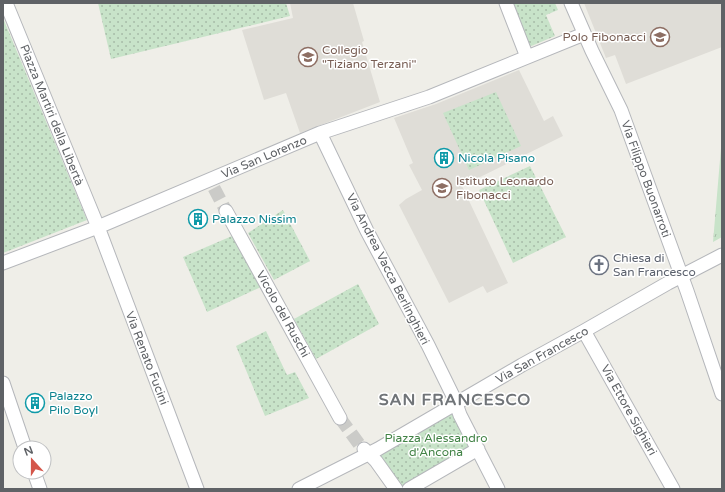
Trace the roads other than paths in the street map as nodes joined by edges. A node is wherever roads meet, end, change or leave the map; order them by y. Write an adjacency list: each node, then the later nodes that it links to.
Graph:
1 (6, 3): 8 (street, Piazza Martiri della Libertà)
2 (506, 3): 5 (street)
3 (571, 3): 4 (street, Via Filippo Buonarroti)
4 (584, 34): 5 (street, Via San Lorenzo); 11 (street, Via Filippo Buonarroti)
5 (527, 57): 6 (street, Via San Lorenzo)
6 (320, 133): 8 (street, Via San Lorenzo); 15 (street, Via Andrea Vacca Berlinghieri)
7 (226, 211): 16 (street, Vicolo del Ruschi)
8 (98, 227): 10 (street, Via San Lorenzo); 20 (street, Via Renato Fucini)
9 (722, 255): 11 (street, Via San Francesco)
10 (3, 264)
11 (682, 276): 12 (street, Via San Francesco); 14 (street, Via Filippo Buonarroti)
12 (584, 331): 15 (street, Via San Francesco); 25 (street, Via Ettore Sighieri)
13 (3, 383): 17 (street)
14 (722, 394)
15 (455, 404): 18 (street); 19 (street, Via San Francesco)
16 (340, 418)
17 (22, 440)
18 (478, 449): 23 (street); 24 (street)
19 (366, 451): 21 (street, Via San Francesco); 22 (street)
20 (197, 489)
21 (299, 489)
22 (396, 489)
23 (409, 489)
24 (498, 489)
25 (673, 489)

